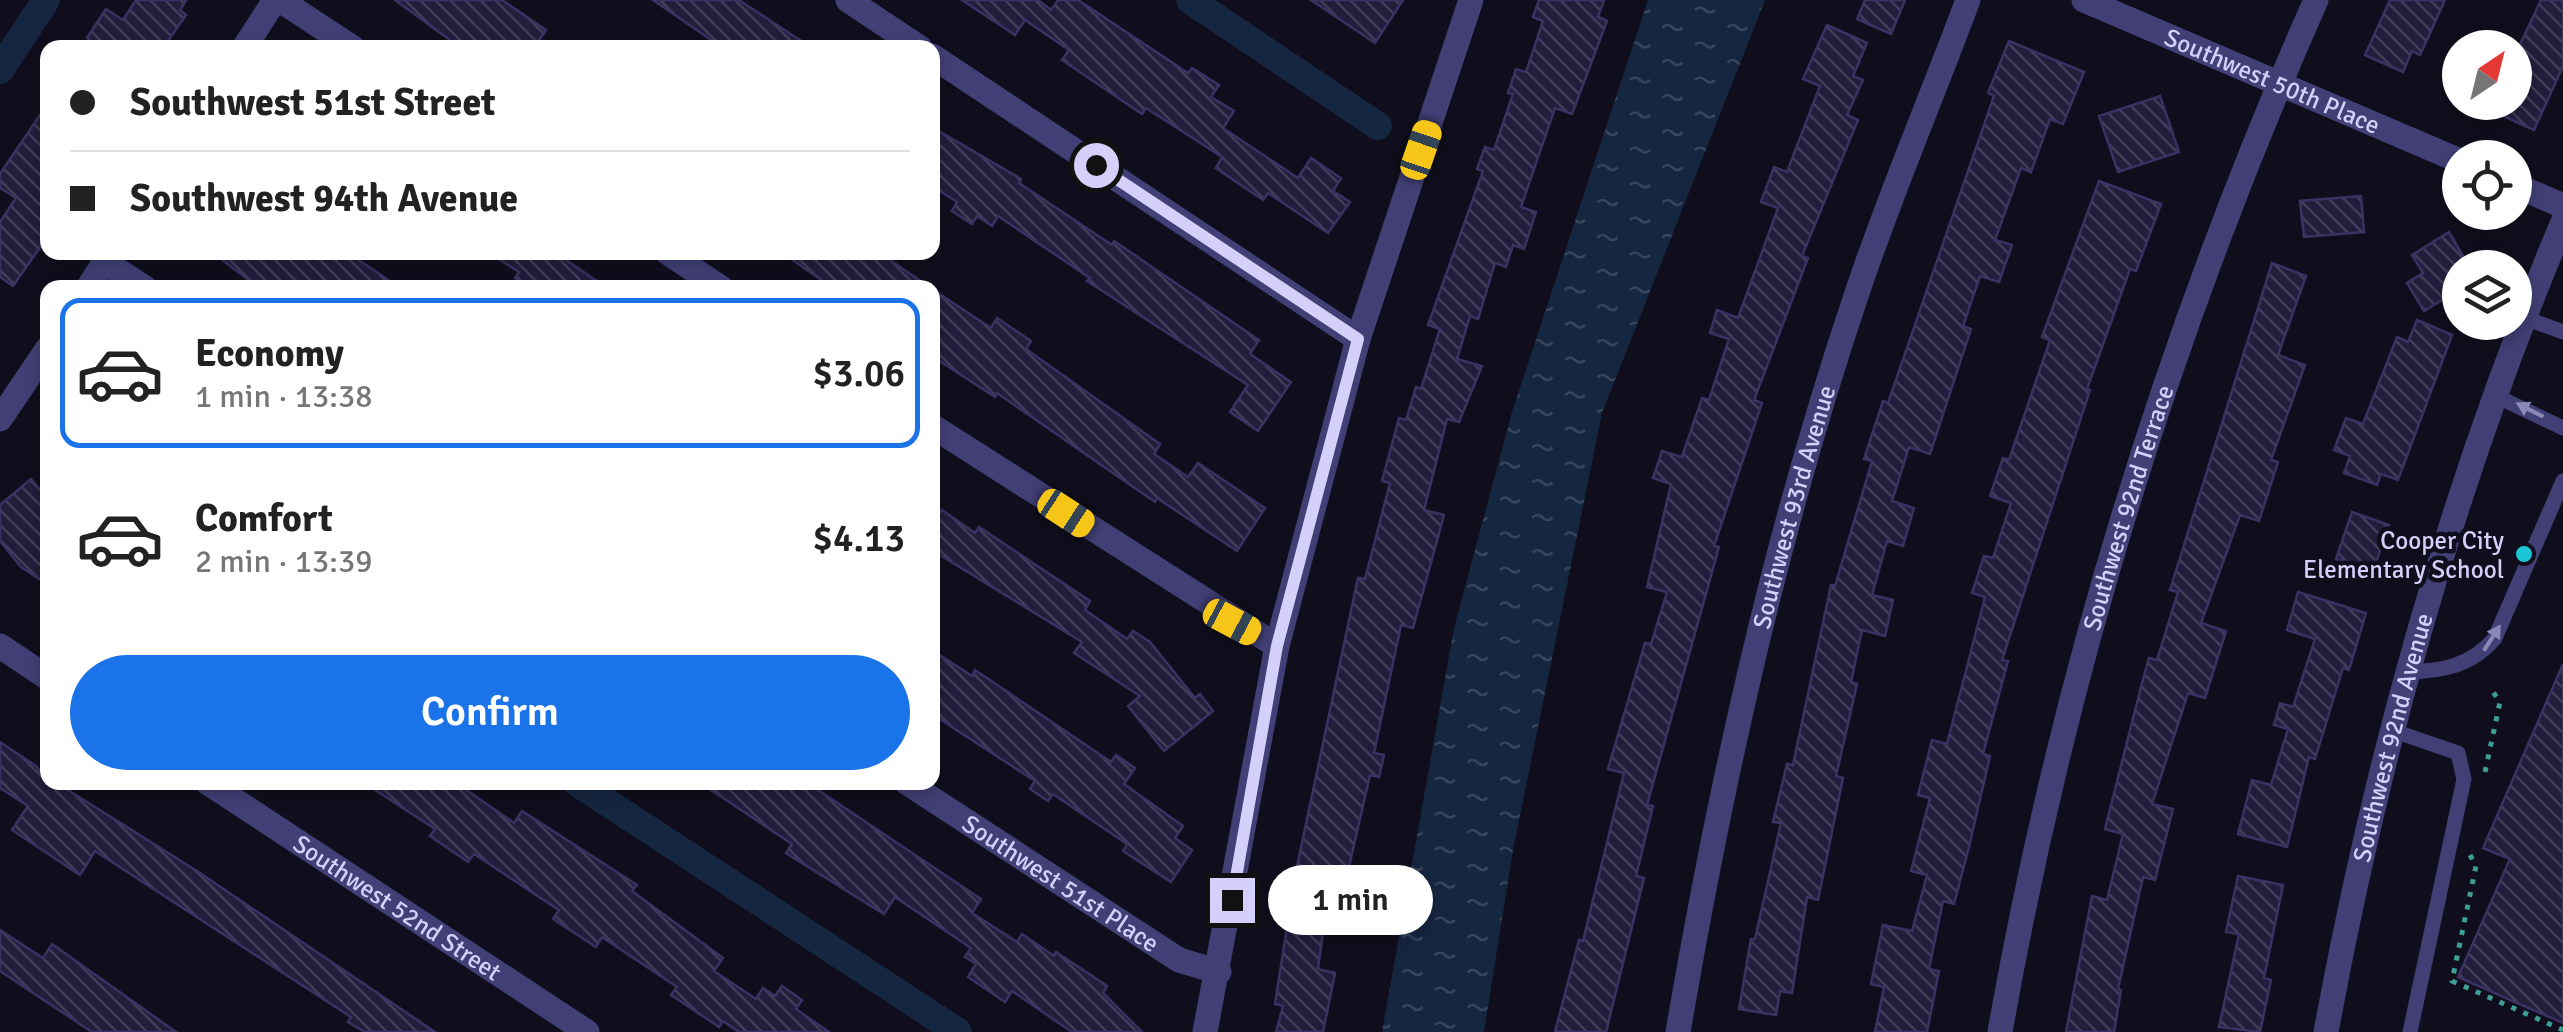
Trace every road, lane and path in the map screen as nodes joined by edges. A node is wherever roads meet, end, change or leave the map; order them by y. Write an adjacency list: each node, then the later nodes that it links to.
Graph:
1 (278, 0): 7 (street); 8 (street)
2 (848, 0): 9 (street)
3 (1472, 0): 23 (street)
4 (1968, 0): 45 (street, Southwest 93rd Avenue)
5 (2084, 0): 11 (street, Southwest 50th Place)
6 (2316, 0): 11 (street, Southwest 92nd Terrace)
7 (250, 40)
8 (340, 40)
9 (908, 40)
10 (940, 61): 23 (street)
11 (2279, 84): 12 (street, Southwest 50th Place); 46 (street, Southwest 92nd Terrace)
12 (2442, 153)
13 (2532, 192): 14 (street)
14 (2563, 206)
15 (2563, 222): 20 (street, Southwest 92nd Avenue)
16 (112, 260): 18 (street)
17 (679, 260): 19 (street)
18 (135, 280)
19 (709, 280)
20 (2532, 300)
21 (2532, 321): 22 (lane)
22 (2563, 332)
23 (1358, 339): 32 (street)
24 (2517, 340): 26 (street, Southwest 92nd Avenue)
25 (40, 360): 27 (street)
26 (2496, 396): 28 (lane, one-way to 26); 33 (street, Southwest 92nd Avenue)
27 (0, 419)
28 (2563, 428)
29 (940, 431): 32 (street)
30 (2563, 481): 33 (lane, one-way to 30)
31 (0, 646): 34 (street)
32 (1277, 646): 41 (street)
33 (2407, 672): 36 (street, Southwest 92nd Avenue)
34 (40, 673)
35 (2489, 686): 37 (path)
36 (2391, 730): 47 (street, Southwest 92nd Avenue); 48 (lane)
37 (2483, 779)
38 (219, 790): 43 (street, Southwest 52nd Street)
39 (918, 790): 41 (street, Southwest 51st Place)
40 (2467, 850): 42 (path)
41 (1219, 972): 44 (street)
42 (2563, 1030)
43 (587, 1032)
44 (1205, 1032)
45 (1678, 1032)
46 (2000, 1032)
47 (2326, 1032)
48 (2410, 1032)

